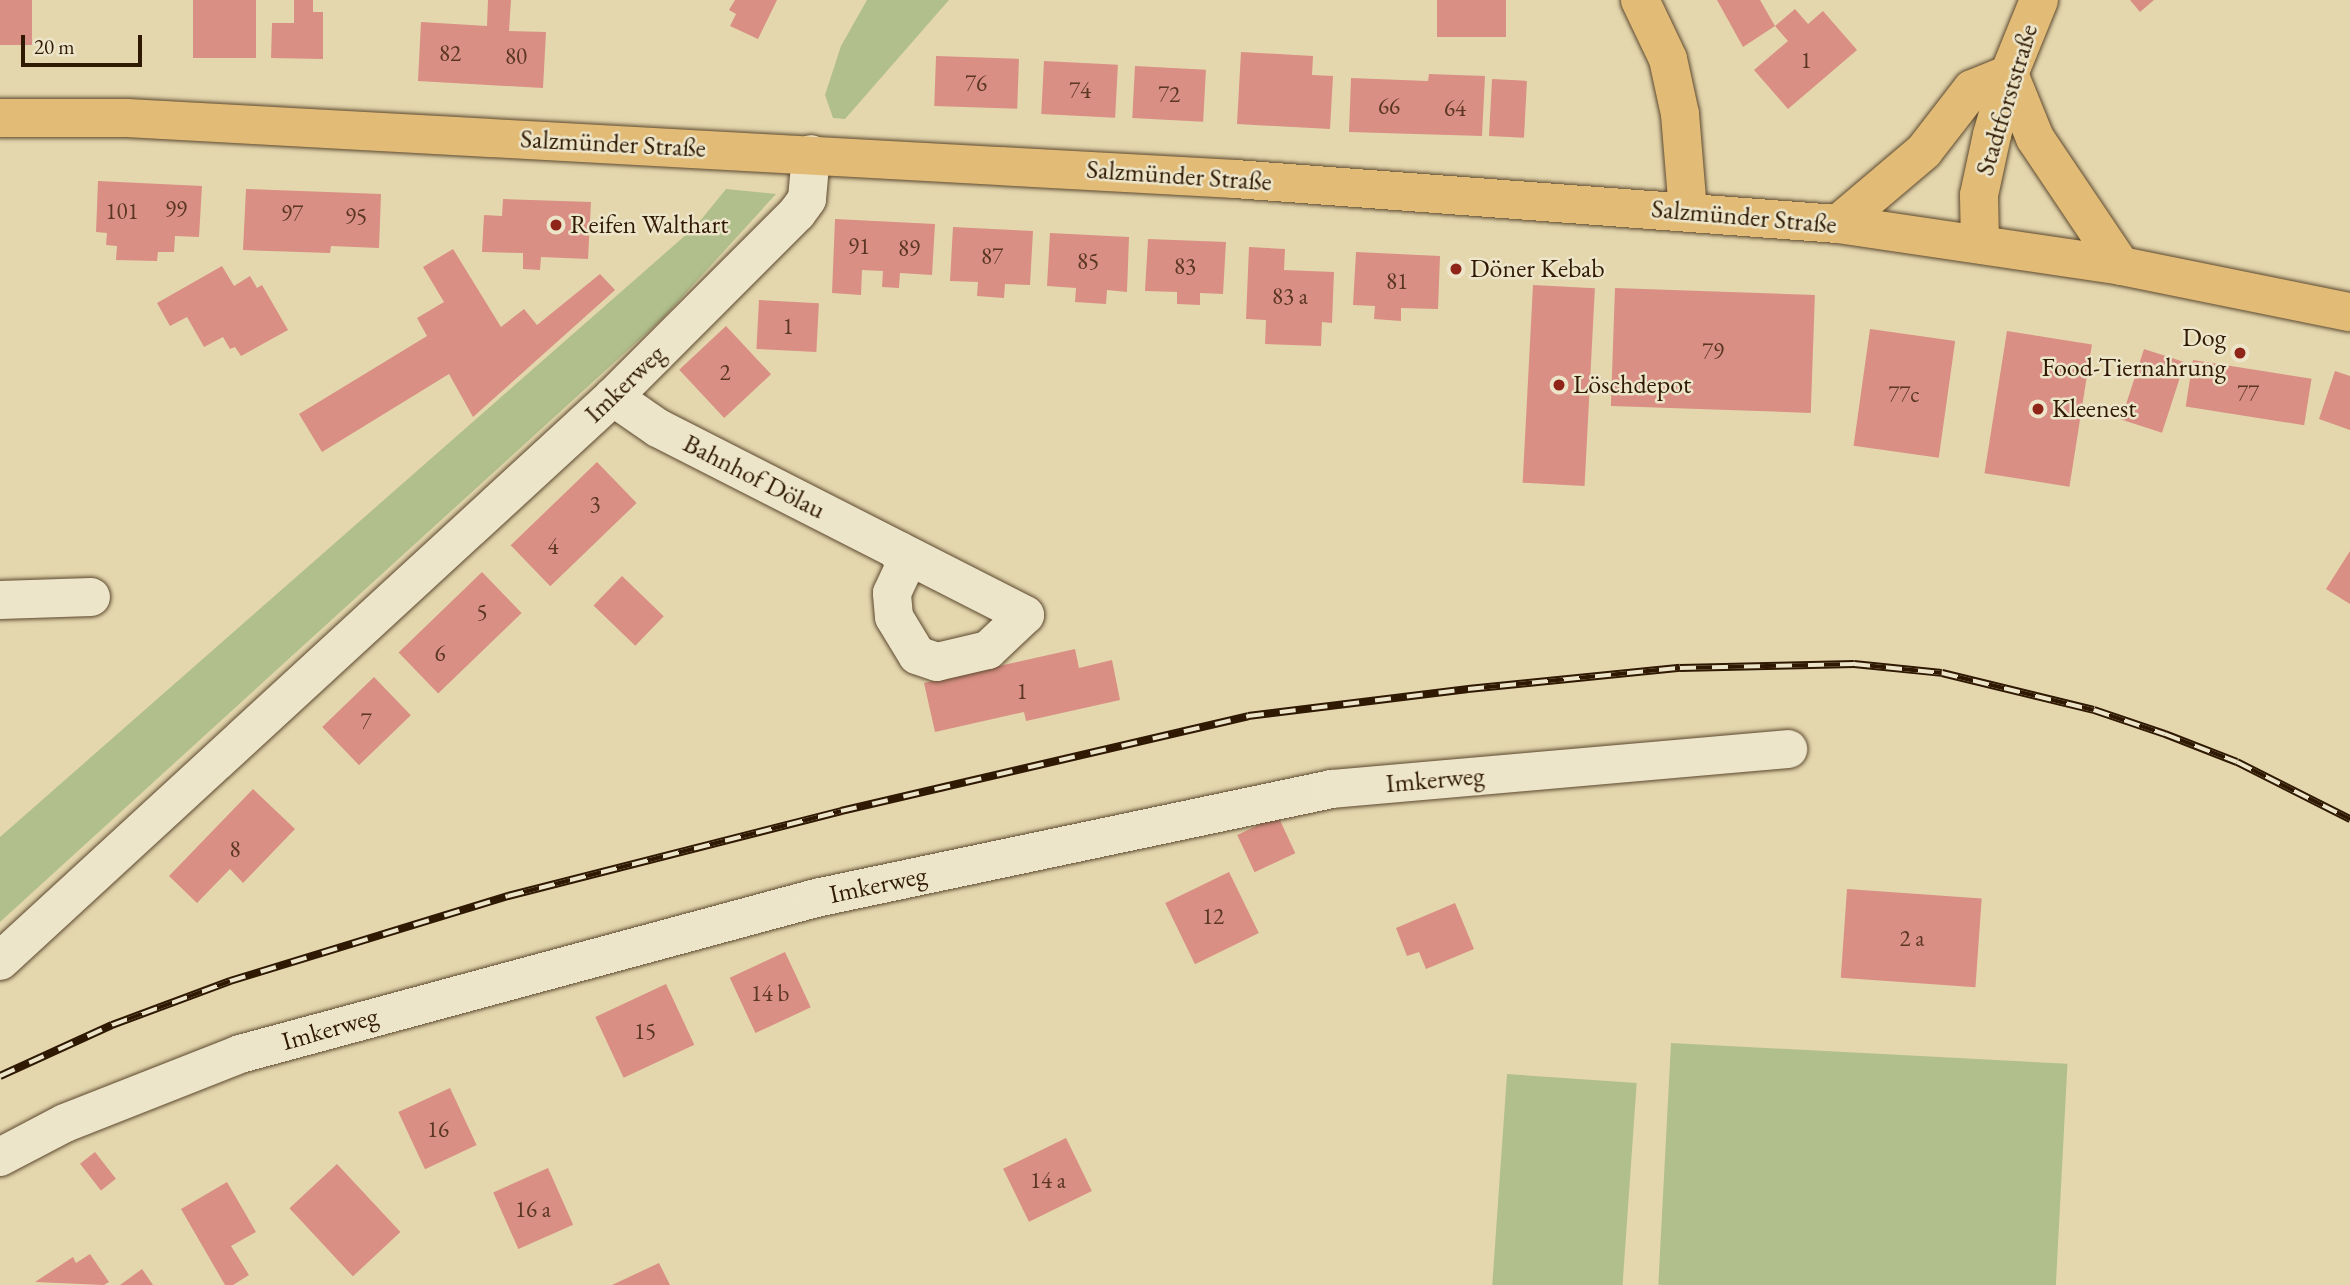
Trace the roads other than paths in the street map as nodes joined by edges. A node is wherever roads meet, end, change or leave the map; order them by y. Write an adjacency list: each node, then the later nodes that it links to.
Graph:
1 (1640, 0): 6 (main road)
2 (2039, 0): 3 (main road, Stadtforststraße)
3 (2010, 74): 7 (main road); 8 (main road, Stadtforststraße); 9 (main road)
4 (0, 118): 5 (main road, Salzmünder Straße)
5 (811, 154): 6 (main road, Salzmünder Straße); 11 (street, Imkerweg)
6 (1688, 212): 7 (main road, Salzmünder Straße)
7 (1838, 224): 8 (main road, Salzmünder Straße)
8 (1980, 243): 9 (main road, Salzmünder Straße)
9 (2121, 266): 10 (main road, Salzmünder Straße)
10 (2350, 312)
11 (613, 397): 12 (street, Bahnhof Dölau); 16 (street, Imkerweg)
12 (899, 551)
13 (91, 597): 14 (street)
14 (0, 600)
15 (1788, 749): 17 (street, Imkerweg)
16 (0, 961)
17 (0, 1157)

